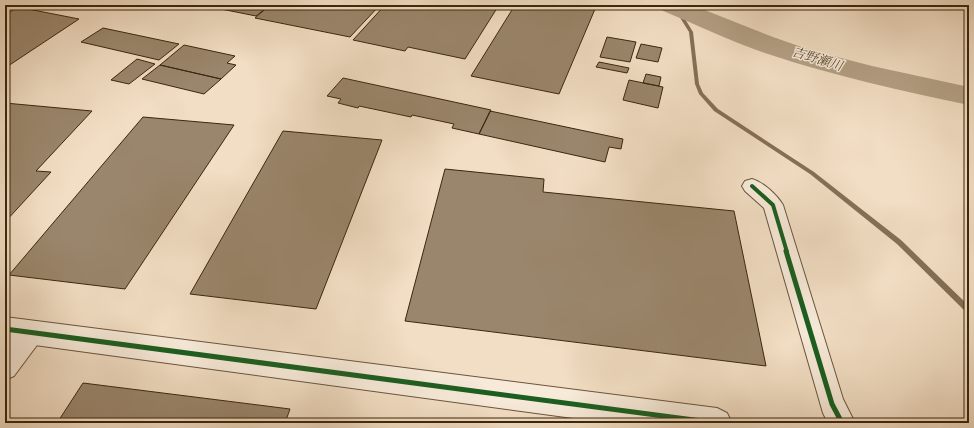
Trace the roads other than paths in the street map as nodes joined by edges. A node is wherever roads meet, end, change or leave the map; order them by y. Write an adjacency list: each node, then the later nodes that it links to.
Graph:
1 (752, 186): 6 (street)
2 (5, 329): 3 (street)
3 (32, 333): 4 (street); 5 (street)
4 (5, 368)
5 (717, 423)
6 (842, 423)

